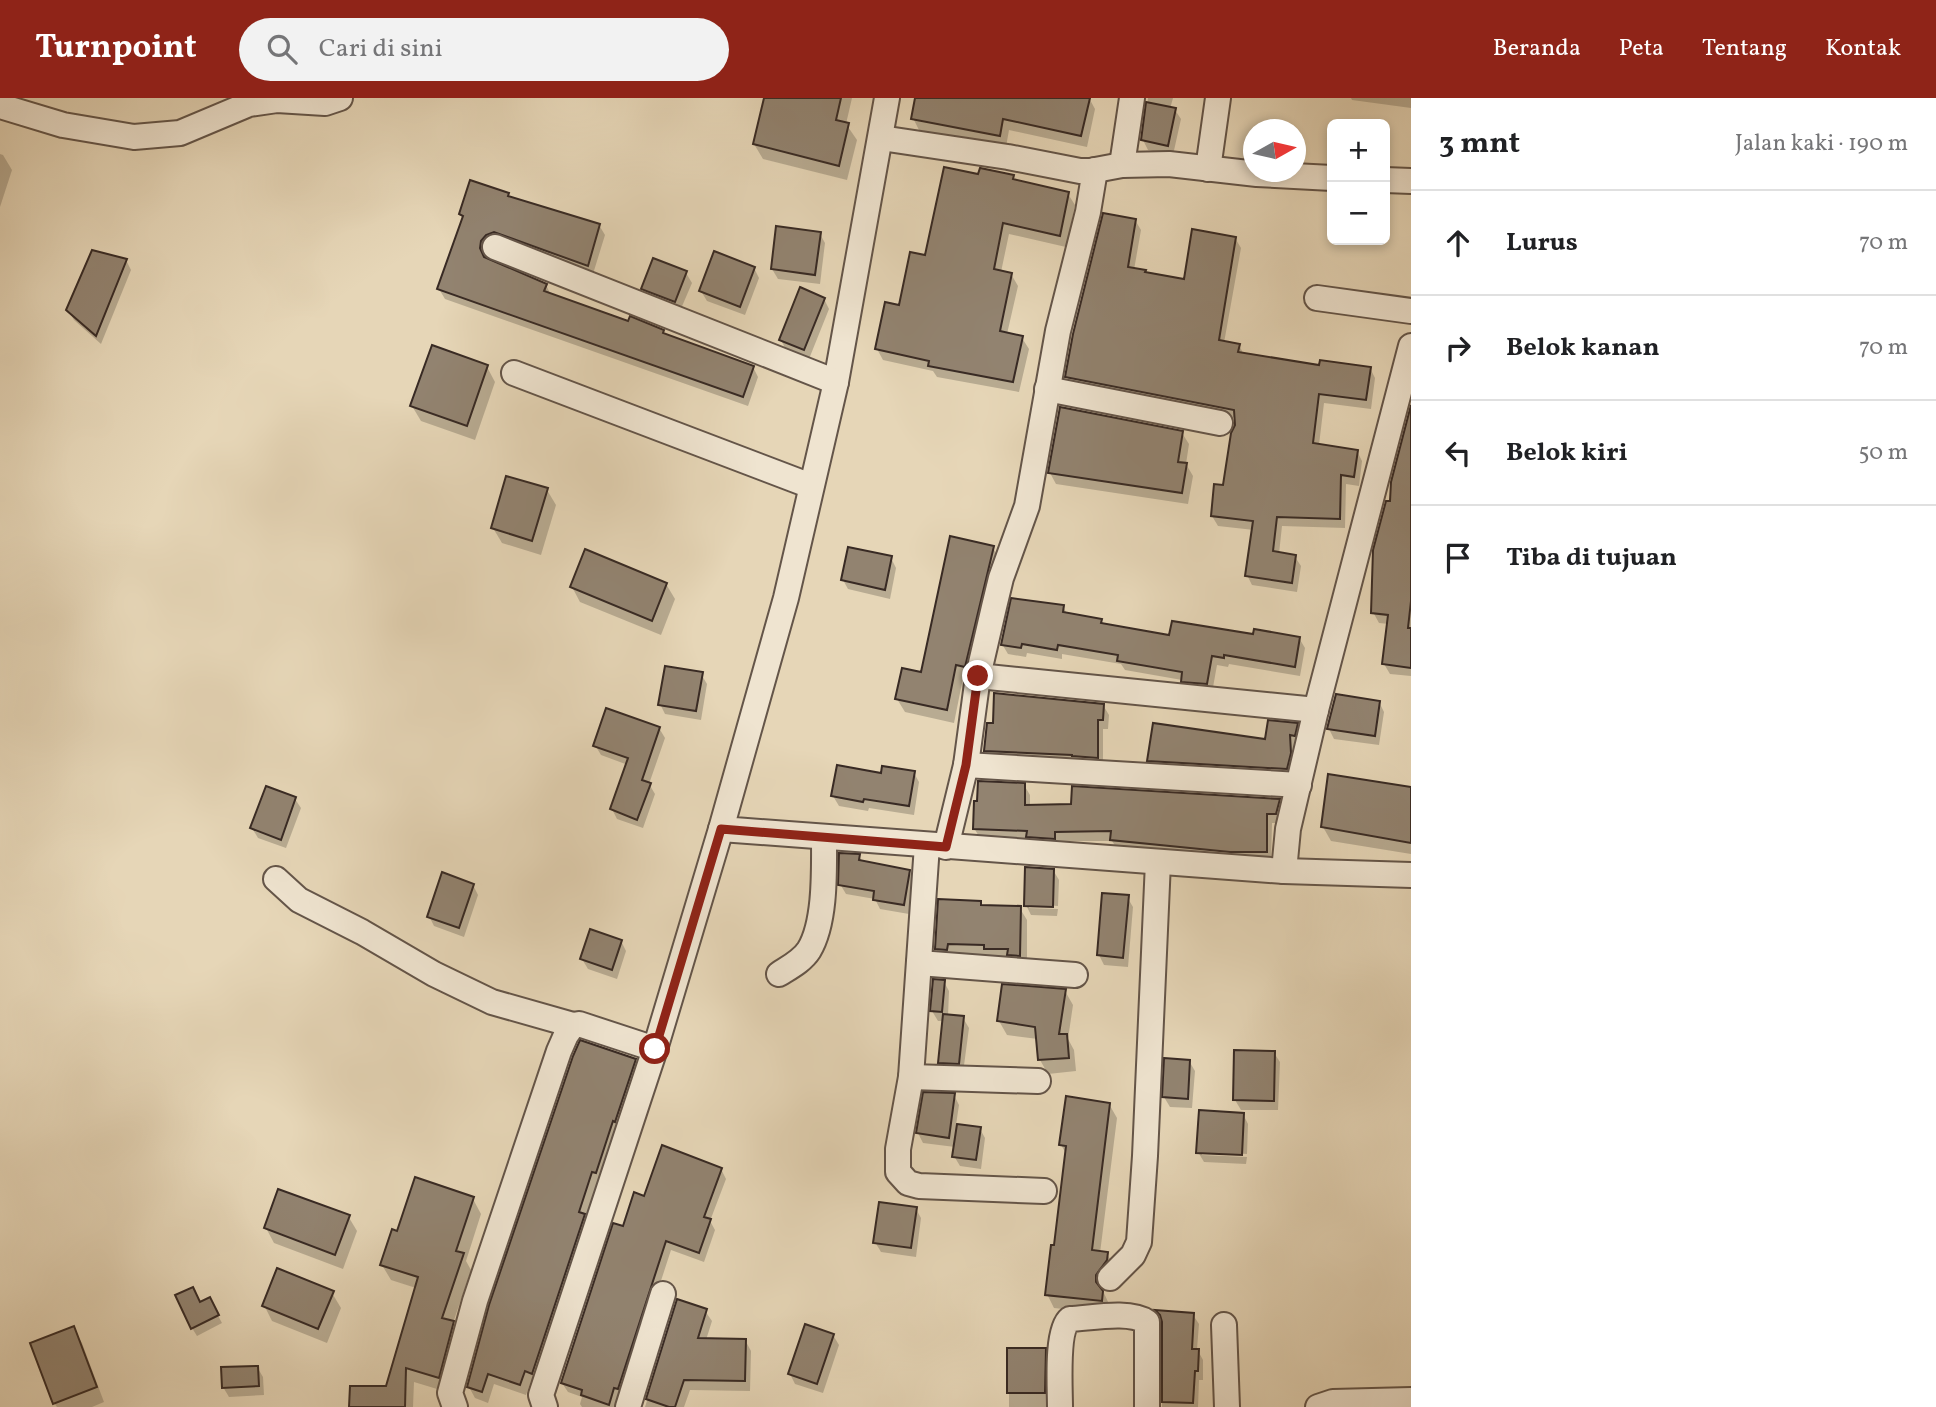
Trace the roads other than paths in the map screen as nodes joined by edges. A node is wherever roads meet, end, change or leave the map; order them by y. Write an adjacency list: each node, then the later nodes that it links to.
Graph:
1 (340, 98): 5 (street)
2 (887, 98): 6 (street)
3 (1132, 98): 7 (street)
4 (1218, 98): 8 (street)
5 (0, 106)
6 (881, 138): 9 (street); 18 (street)
7 (1122, 165): 8 (street); 9 (street)
8 (1208, 169): 10 (street)
9 (1095, 170): 19 (street)
10 (1327, 178)
11 (1390, 180): 12 (street)
12 (1411, 181)
13 (495, 247): 18 (street)
14 (1317, 298): 15 (street)
15 (1411, 311)
16 (1411, 346): 23 (street)
17 (514, 373): 21 (street)
18 (836, 382): 21 (street)
19 (1047, 389): 20 (street); 22 (street)
20 (1220, 423)
21 (811, 486): 26 (street)
22 (978, 676): 23 (street); 24 (street)
23 (1316, 710): 25 (street)
24 (966, 765): 25 (street); 28 (street)
25 (1299, 785): 30 (street)
26 (721, 829): 27 (street); 37 (street)
27 (824, 837): 28 (street); 34 (street)
28 (936, 846): 29 (street); 33 (street)
29 (1158, 862): 30 (street); 41 (street)
30 (1284, 871): 31 (street)
31 (1411, 875)
32 (276, 880): 36 (street)
33 (919, 963): 35 (street); 38 (street)
34 (779, 974)
35 (1075, 975)
36 (573, 1025): 37 (street); 45 (street)
37 (655, 1049): 46 (street)
38 (911, 1077): 39 (street); 40 (street)
39 (1038, 1082)
40 (1044, 1191)
41 (1110, 1278)
42 (663, 1294): 47 (street)
43 (1224, 1325): 50 (street)
44 (1407, 1402): 51 (street)
45 (454, 1406)
46 (545, 1407)
47 (628, 1407)
48 (1060, 1407): 49 (street)
49 (1147, 1407)
50 (1227, 1407)
51 (1318, 1407)

